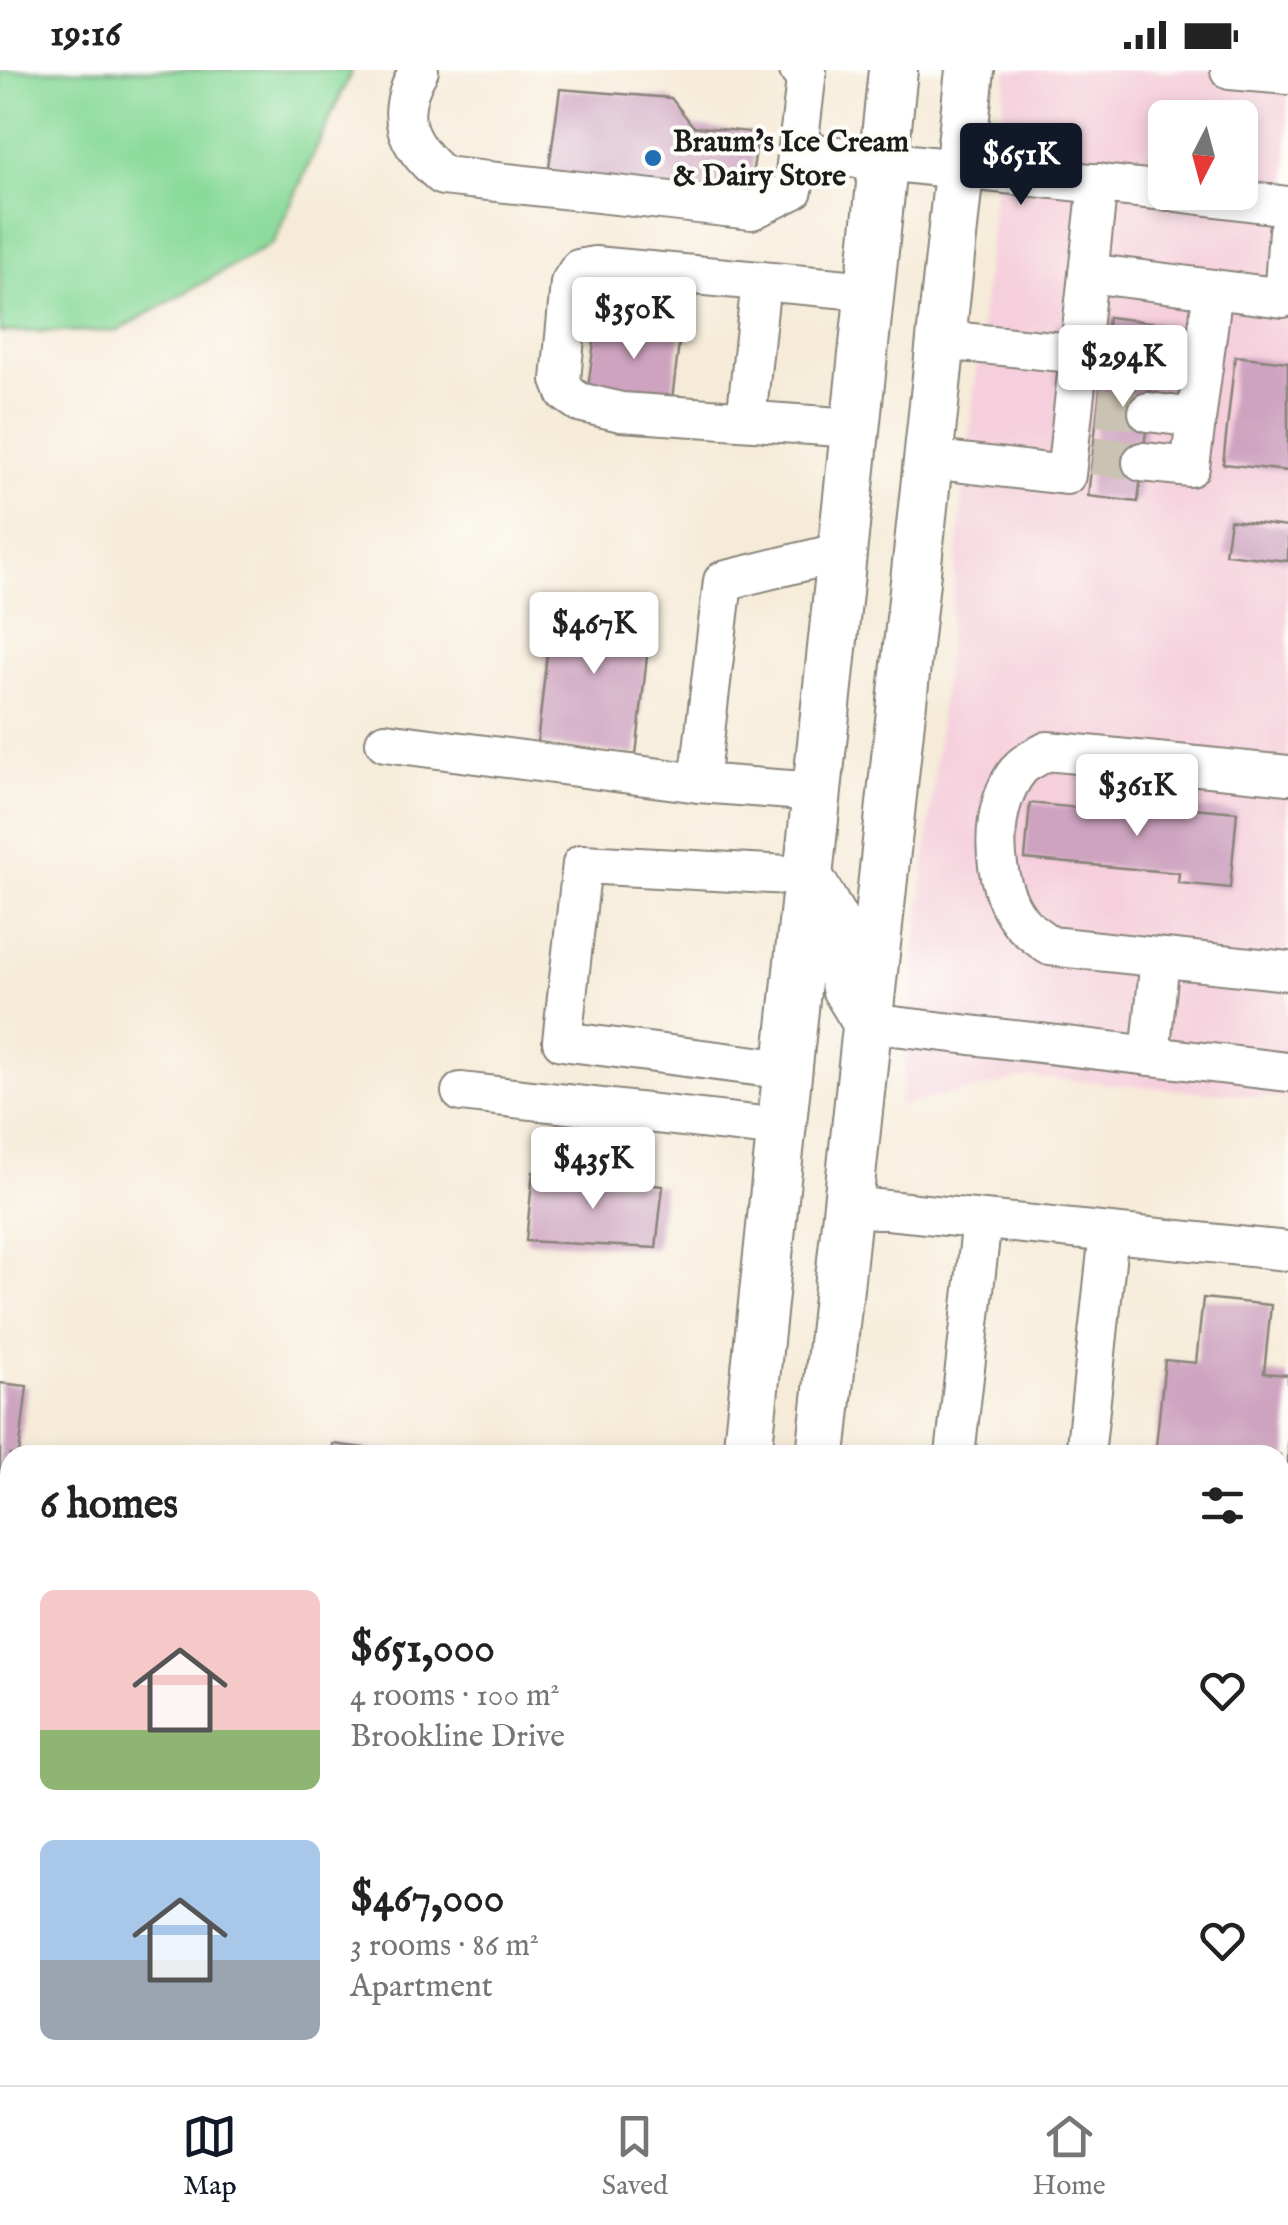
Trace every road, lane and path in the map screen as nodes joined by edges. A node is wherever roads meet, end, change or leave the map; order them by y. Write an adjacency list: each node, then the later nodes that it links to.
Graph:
1 (420, 70): 8 (street)
2 (798, 70): 3 (street)
3 (807, 70): 8 (street)
4 (893, 70): 9 (main road)
5 (970, 70): 10 (main road)
6 (1230, 70): 7 (street)
7 (1288, 75)
8 (799, 152): 9 (street)
9 (884, 158): 10 (street); 19 (main road)
10 (960, 166): 11 (street); 20 (main road)
11 (1098, 183): 12 (street); 16 (street)
12 (1148, 189)
13 (1258, 202): 14 (street)
14 (1288, 206)
15 (1288, 231): 18 (street)
16 (1088, 273): 18 (street); 21 (street)
17 (761, 281): 19 (street); 26 (street); 26 (street)
18 (1213, 288): 23 (street)
19 (870, 290): 27 (main road)
20 (941, 340): 21 (street); 28 (main road)
21 (1092, 355): 28 (street)
22 (1154, 362): 23 (street)
23 (1203, 367): 25 (street)
24 (1148, 412): 25 (street)
25 (1196, 418): 29 (street)
26 (746, 420): 27 (street)
27 (855, 428): 30 (main road)
28 (928, 459): 38 (main road)
29 (1142, 462)
30 (842, 552): 33 (street); 34 (main road)
31 (385, 742): 33 (street)
32 (1288, 776): 36 (street)
33 (699, 784): 34 (street)
34 (817, 792): 35 (main road)
35 (808, 876): 38 (main road); 40 (main road); 40 (street)
36 (1160, 958): 37 (street); 39 (street)
37 (1288, 971)
38 (868, 1023): 39 (street); 44 (main road)
39 (1150, 1056): 41 (street)
40 (787, 1070): 43 (main road)
41 (1288, 1072)
42 (461, 1092): 43 (street)
43 (781, 1128): 48 (main road)
44 (848, 1206): 45 (street); 49 (main road)
45 (982, 1220): 46 (street); 50 (street)
46 (1109, 1233): 47 (street); 51 (street)
47 (1288, 1252)
48 (748, 1445)
49 (822, 1445)
50 (955, 1445)
51 (1087, 1445)

